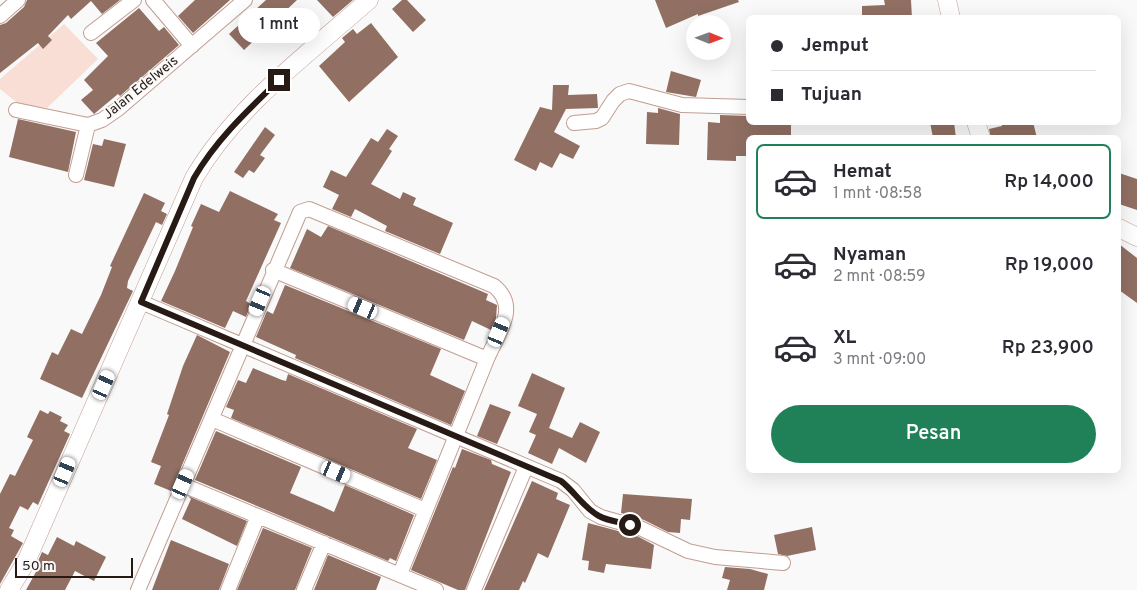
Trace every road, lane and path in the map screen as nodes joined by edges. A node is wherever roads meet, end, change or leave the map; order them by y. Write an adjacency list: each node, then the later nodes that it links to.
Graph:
1 (18, 0): 8 (street)
2 (134, 0): 9 (street)
3 (153, 0): 10 (street)
4 (246, 0): 10 (street, Jalan Edelweis)
5 (369, 0): 19 (street)
6 (947, 0): 7 (street)
7 (950, 15)
8 (0, 16)
9 (91, 33)
10 (192, 46): 14 (street, Jalan Edelweis)
11 (746, 107): 13 (street)
12 (16, 110): 14 (street)
13 (574, 122)
14 (88, 125): 15 (street)
15 (76, 175)
16 (1121, 229): 17 (street)
17 (1137, 237)
18 (273, 270): 20 (street); 21 (street); 21 (street)
19 (141, 302): 20 (street); 31 (street)
20 (241, 346): 22 (street); 23 (street)
21 (487, 359): 23 (street)
22 (212, 419): 25 (street); 26 (street)
23 (454, 436): 24 (street); 26 (street)
24 (526, 467): 29 (street); 36 (street)
25 (183, 484): 27 (street); 32 (street)
26 (425, 510): 30 (street)
27 (258, 516): 28 (street); 33 (street)
28 (324, 543): 30 (street); 34 (street)
29 (783, 563)
30 (400, 574): 35 (street)
31 (9, 590)
32 (138, 590)
33 (228, 590)
34 (304, 590)
35 (436, 590)
36 (474, 590)

